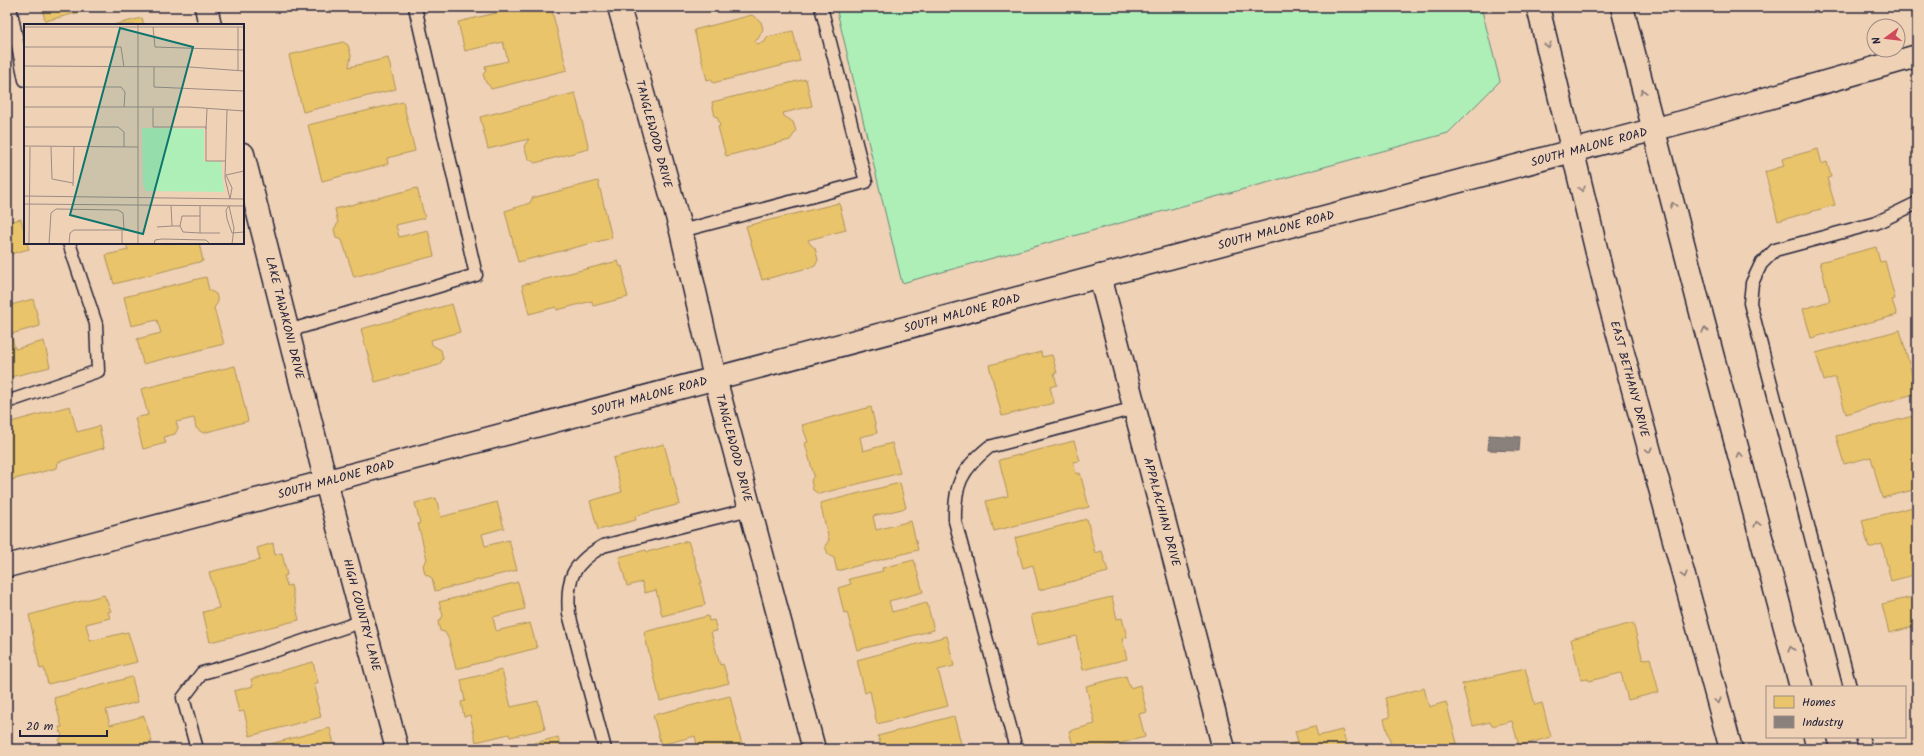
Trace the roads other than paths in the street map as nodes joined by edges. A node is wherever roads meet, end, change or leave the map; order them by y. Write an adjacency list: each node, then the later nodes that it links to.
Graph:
1 (10, 7): 10 (lane)
2 (206, 7): 8 (street)
3 (415, 7): 18 (lane)
4 (619, 7): 15 (street, TANGLEWOOD DRIVE)
5 (821, 7): 15 (lane)
6 (1538, 7): 12 (street, EAST BETHANY DRIVE, one-way to 12)
7 (1622, 7): 11 (street, one-way to 7)
8 (210, 24)
9 (1917, 56): 11 (street, SOUTH MALONE ROAD)
10 (24, 75)
11 (1653, 130): 12 (street, SOUTH MALONE ROAD); 26 (street, one-way to 11)
12 (1573, 150): 17 (street, SOUTH MALONE ROAD); 36 (street, EAST BETHANY DRIVE, one-way to 36)
13 (244, 158): 18 (street, LAKE TAWAKONI DRIVE)
14 (1917, 203): 27 (lane)
15 (681, 231): 19 (street, TANGLEWOOD DRIVE)
16 (69, 244): 20 (lane)
17 (1100, 276): 19 (street, SOUTH MALONE ROAD); 21 (street, APPALACHIAN DRIVE)
18 (288, 331): 22 (street, LAKE TAWAKONI DRIVE)
19 (715, 378): 22 (street, SOUTH MALONE ROAD); 23 (street, TANGLEWOOD DRIVE)
20 (7, 402)
21 (1135, 408): 34 (lane); 35 (street, APPALACHIAN DRIVE)
22 (326, 482): 24 (street, SOUTH MALONE ROAD); 25 (street, HIGH COUNTRY LANE)
23 (750, 509): 32 (lane); 33 (street, TANGLEWOOD DRIVE)
24 (7, 566)
25 (363, 621): 30 (lane); 31 (street, HIGH COUNTRY LANE)
26 (1801, 686)
27 (1850, 686)
28 (1814, 738): 37 (street)
29 (1862, 738): 38 (lane)
30 (197, 749)
31 (397, 749)
32 (605, 749)
33 (814, 749)
34 (1016, 749)
35 (1224, 749)
36 (1731, 749)
37 (1818, 749)
38 (1866, 749)

